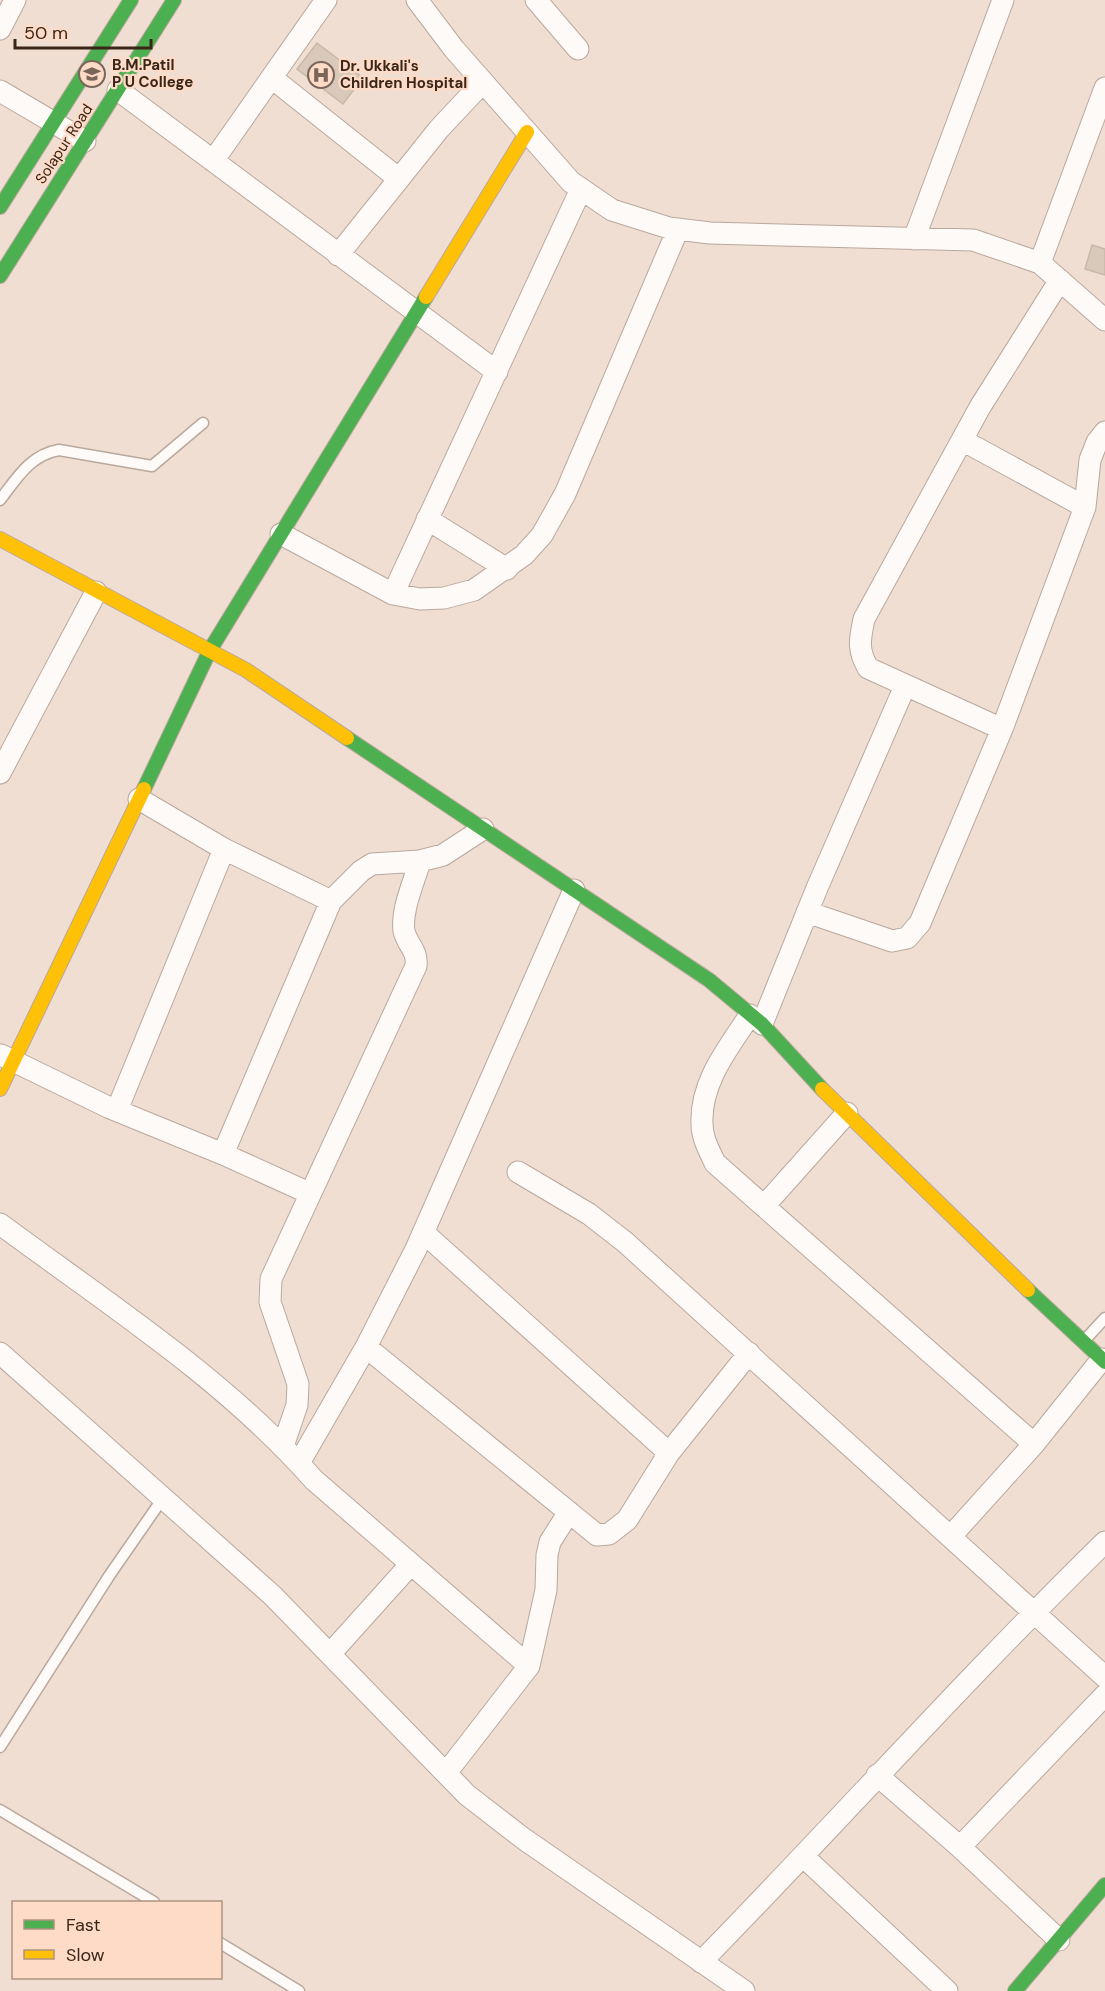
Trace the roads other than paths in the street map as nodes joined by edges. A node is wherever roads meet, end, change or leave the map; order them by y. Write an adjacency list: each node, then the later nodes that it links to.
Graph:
1 (15, 0): 8 (street)
2 (131, 0): 15 (street, Solapur Road)
3 (174, 0): 12 (street, Solapur Road)
4 (326, 0): 10 (street)
5 (417, 0): 11 (street)
6 (536, 0): 9 (street)
7 (1003, 0): 23 (street)
8 (0, 29)
9 (578, 49)
10 (272, 78): 18 (street); 19 (street)
11 (483, 82): 16 (street); 19 (street)
12 (118, 90): 17 (street, Solapur Road); 18 (street)
13 (0, 91): 15 (street)
14 (1103, 99): 25 (street)
15 (53, 122): 17 (street); 21 (street, Solapur Road)
16 (527, 132): 20 (street); 28 (street)
17 (85, 141): 26 (street, Solapur Road)
18 (213, 161): 24 (street)
19 (399, 179): 24 (street)
20 (581, 189): 22 (street); 30 (street)
21 (0, 207)
22 (678, 229): 23 (street); 39 (street)
23 (914, 239): 25 (street)
24 (338, 255): 28 (street)
25 (1040, 262): 27 (street)
26 (0, 276)
27 (1060, 280): 29 (street); 33 (street)
28 (416, 314): 30 (street); 37 (street)
29 (1105, 320)
30 (497, 372): 36 (street)
31 (203, 423): 34 (lane)
32 (1105, 432): 35 (street)
33 (962, 440): 35 (street); 43 (street)
34 (0, 500)
35 (1085, 507): 44 (street)
36 (427, 519): 39 (street); 41 (street)
37 (281, 534): 41 (street); 42 (street)
38 (0, 539): 40 (street)
39 (507, 569): 41 (street)
40 (96, 592): 42 (street); 45 (street)
41 (393, 594)
42 (210, 650): 46 (street); 47 (street)
43 (905, 686): 44 (street); 52 (street)
44 (1002, 729): 52 (street)
45 (0, 773)
46 (139, 799): 48 (street); 54 (street)
47 (483, 829): 49 (street); 50 (street)
48 (224, 849): 51 (street); 56 (street)
49 (420, 861): 51 (street); 60 (street)
50 (574, 890): 53 (street); 63 (street)
51 (331, 901): 58 (street)
52 (807, 912): 53 (street)
53 (756, 1020): 57 (street); 61 (street)
54 (6, 1059): 55 (street); 56 (street)
55 (0, 1089)
56 (117, 1110): 58 (street)
57 (848, 1113): 61 (street); 65 (street)
58 (224, 1154): 60 (street)
59 (518, 1172): 68 (street)
60 (309, 1193): 71 (street)
61 (764, 1206): 70 (street)
62 (0, 1224): 71 (street)
63 (424, 1233): 66 (street); 72 (street)
64 (1105, 1318): 65 (lane)
65 (1082, 1344): 69 (street)
66 (366, 1347): 73 (street); 75 (street)
67 (0, 1353): 74 (street)
68 (749, 1353): 72 (street); 76 (street)
69 (1103, 1361): 70 (street)
70 (1034, 1444): 76 (street)
71 (283, 1446): 73 (street)
72 (669, 1453): 75 (street)
73 (298, 1463): 78 (street)
74 (163, 1498): 80 (street); 84 (lane)
75 (569, 1512): 81 (street)
76 (951, 1536): 79 (street)
77 (1105, 1542): 79 (street)
78 (411, 1564): 80 (street); 81 (street)
79 (1034, 1612): 82 (street); 86 (street)
80 (330, 1654): 85 (street)
81 (529, 1666): 85 (street)
82 (1105, 1677)
83 (1105, 1695): 88 (street)
84 (0, 1747)
85 (446, 1773): 94 (street)
86 (877, 1775): 88 (street); 89 (street)
87 (0, 1810): 91 (lane)
88 (960, 1847): 92 (street)
89 (804, 1857): 94 (street); 97 (street)
90 (1102, 1895): 92 (street)
91 (152, 1901)
92 (1059, 1940): 98 (street)
93 (222, 1944): 95 (lane)
94 (701, 1962): 96 (street)
95 (299, 1991)
96 (744, 1991)
97 (947, 1991)
98 (1015, 1991)

